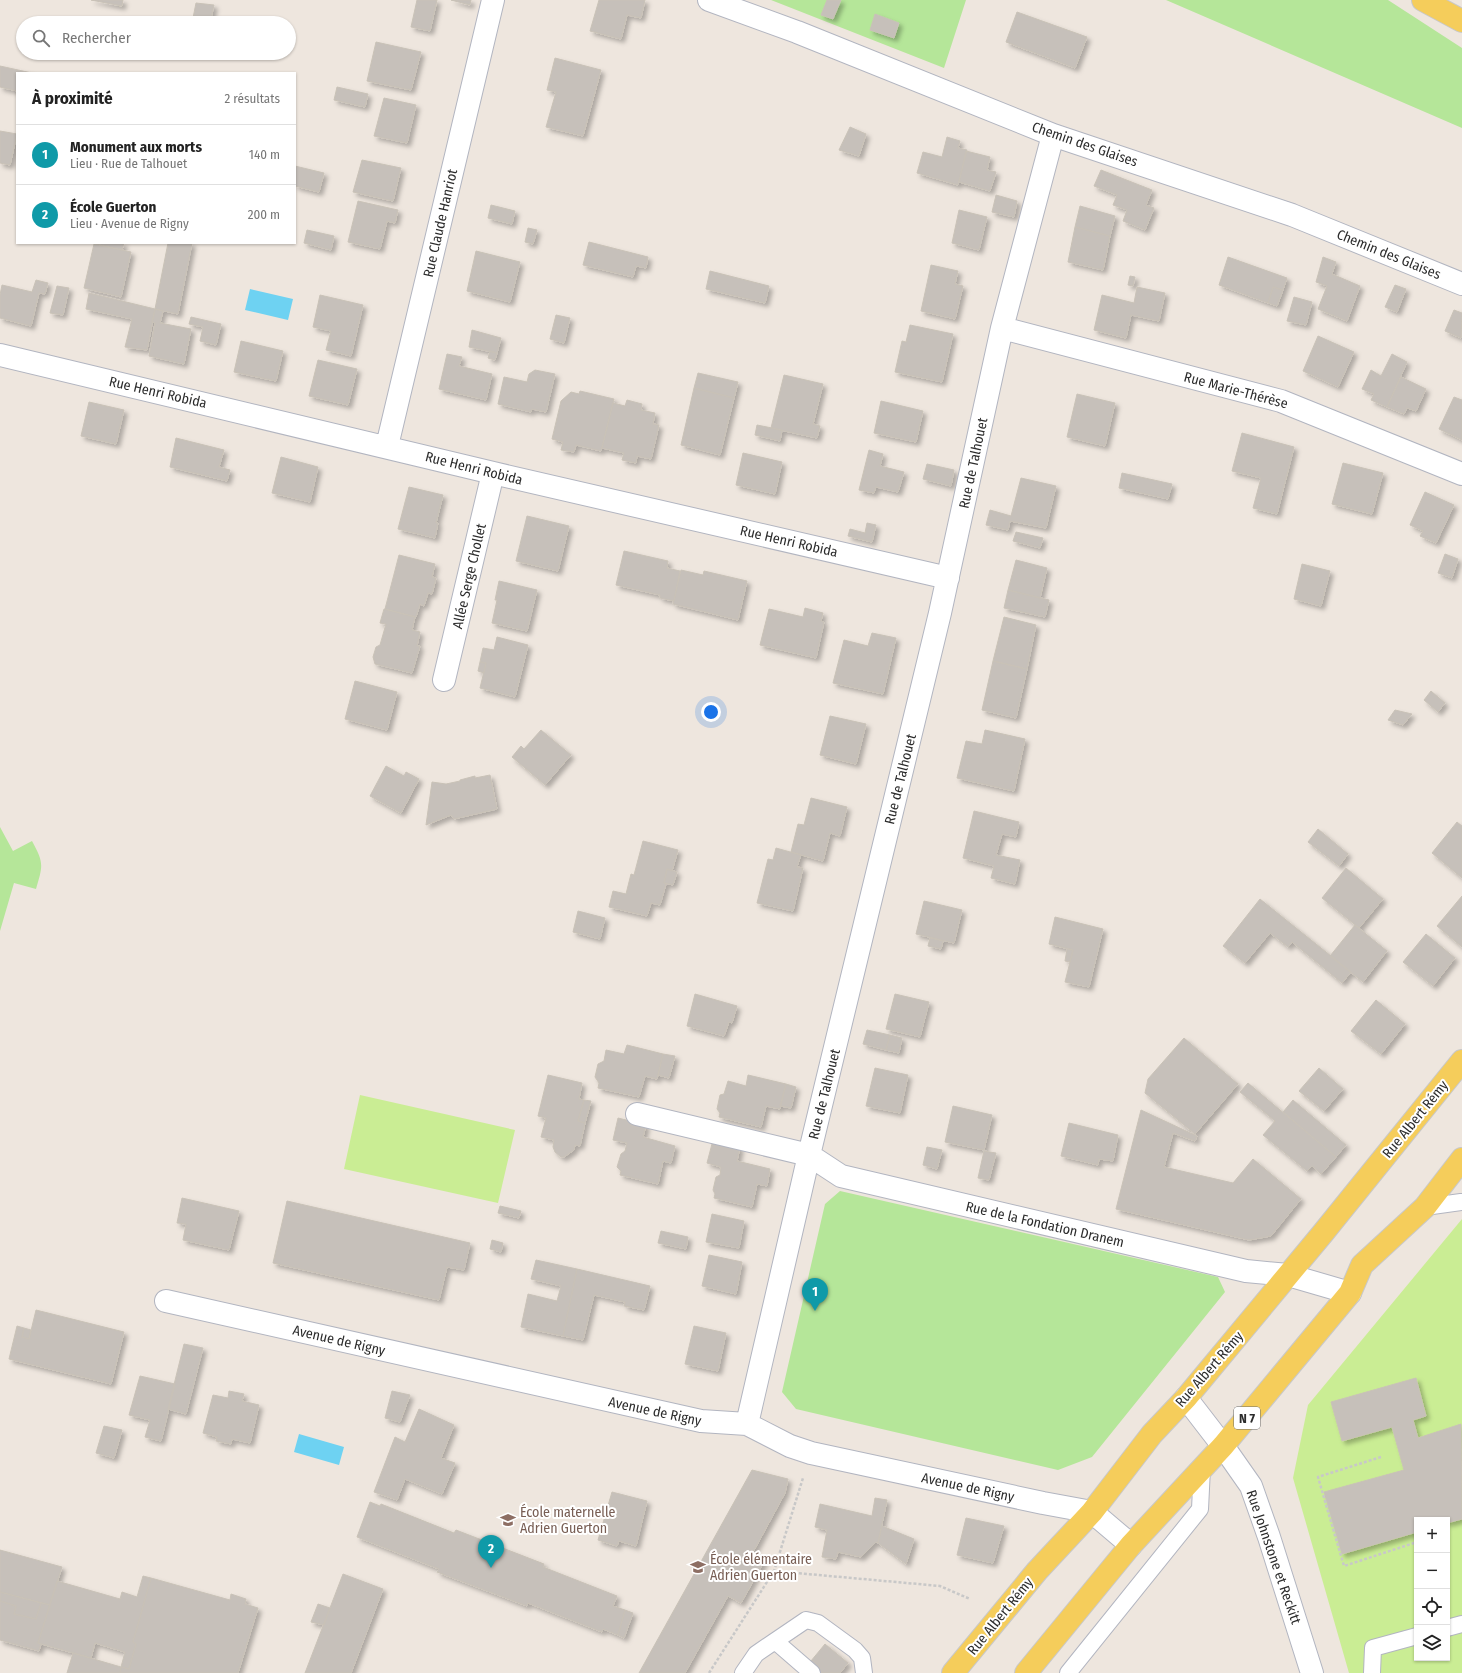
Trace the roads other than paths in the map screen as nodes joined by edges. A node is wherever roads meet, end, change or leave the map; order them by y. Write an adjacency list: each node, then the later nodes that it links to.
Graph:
1 (493, 0): 9 (street, Rue Claude Hanriot)
2 (708, 0): 5 (street, Chemin des Glaises)
3 (1423, 0): 4 (main road)
4 (1462, 21)
5 (1053, 135): 6 (street, Chemin des Glaises); 7 (street, Rue de Talhouet)
6 (1462, 284)
7 (1002, 328): 11 (street, Rue Marie-Thérèse); 12 (street, Rue de Talhouet)
8 (0, 355): 9 (street, Rue Henri Robida)
9 (387, 446): 10 (street, Rue Henri Robida)
10 (493, 473): 12 (street, Rue Henri Robida); 13 (street, Allée Serge Chollet)
11 (1462, 474)
12 (948, 578): 16 (street, Rue de Talhouet)
13 (444, 680)
14 (1462, 1061): 20 (main road, Rue Albert Rémy)
15 (637, 1114): 16 (street, Rue de la Fondation Dranem)
16 (809, 1155): 20 (street, Rue de la Fondation Dranem); 24 (street, Rue de Talhouet)
17 (1462, 1159): 19 (main road, N 7)
18 (1461, 1202): 19 (lane)
19 (1425, 1208): 21 (main road, N 7)
20 (1288, 1275): 21 (street, Rue de la Fondation Dranem); 23 (main road, Rue Albert Rémy)
21 (1350, 1293): 25 (main road, N 7)
22 (166, 1301): 24 (street, Avenue de Rigny)
23 (1186, 1398): 25 (street, Rue Johnstone et Reckitt); 27 (main road, Rue Albert Rémy)
24 (747, 1424): 27 (street, Avenue de Rigny)
25 (1223, 1446): 26 (main road, N 7); 39 (street, Rue Johnstone et Reckitt)
26 (1202, 1468): 28 (main road, N 7); 38 (lane)
27 (1092, 1512): 28 (street, Avenue de Rigny); 36 (main road, Rue Albert Rémy)
28 (1131, 1544): 37 (main road, N 7)
29 (1462, 1624): 30 (lane)
30 (1450, 1627)
31 (1414, 1637): 40 (lane)
32 (775, 1641): 33 (lane); 34 (lane); 35 (lane)
33 (743, 1673)
34 (812, 1673)
35 (864, 1673)
36 (953, 1673)
37 (1026, 1673)
38 (1068, 1673)
39 (1312, 1673)
40 (1372, 1673)

